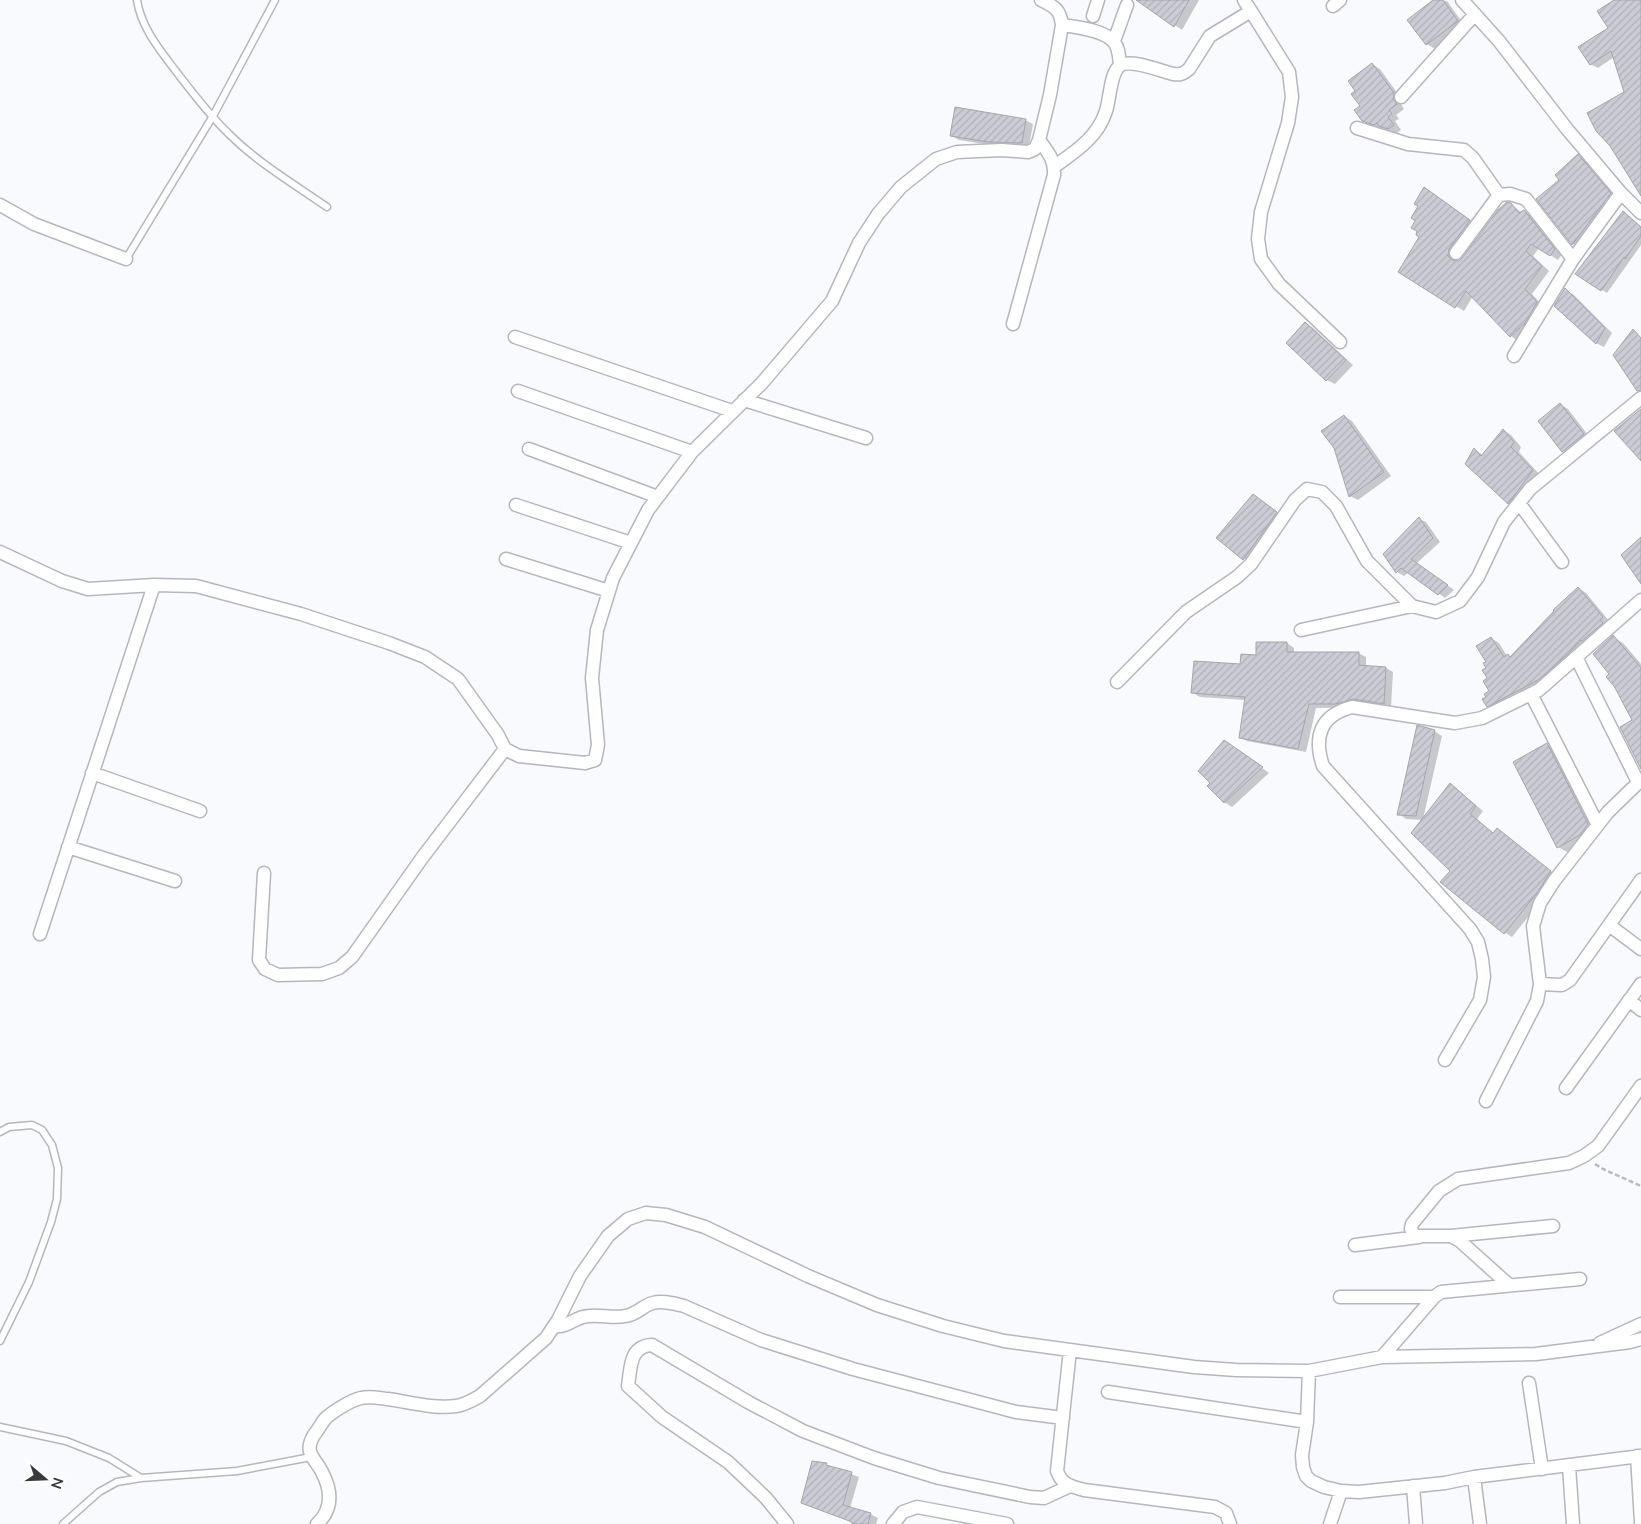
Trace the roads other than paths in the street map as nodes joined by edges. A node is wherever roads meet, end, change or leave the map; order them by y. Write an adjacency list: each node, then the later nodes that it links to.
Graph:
1 (137, 0): 14 (lane)
2 (275, 0): 14 (lane)
3 (1041, 0): 10 (street)
4 (1098, 0): 9 (street)
5 (1462, 0): 8 (street)
6 (1127, 5): 11 (street)
7 (1247, 5): 12 (street); 28 (street)
8 (1476, 14): 13 (street); 18 (street)
9 (1093, 16)
10 (1062, 25): 11 (street); 16 (street)
11 (1114, 41): 12 (street)
12 (1120, 65): 17 (street)
13 (1402, 97)
14 (213, 116): 21 (lane); 24 (lane)
15 (1357, 128): 19 (street)
16 (1039, 140): 17 (street); 32 (street)
17 (1055, 166): 26 (street)
18 (1621, 193): 22 (street); 25 (street)
19 (1499, 195): 23 (street); 25 (street)
20 (0, 205): 24 (street)
21 (327, 207)
22 (1641, 213)
23 (1456, 253)
24 (126, 259)
25 (1573, 259): 29 (street)
26 (1013, 324)
27 (515, 337): 33 (street)
28 (1340, 342)
29 (1514, 356)
30 (518, 391): 36 (street)
31 (1641, 398): 38 (street)
32 (744, 400): 33 (street); 34 (street)
33 (732, 411): 36 (street)
34 (866, 438)
35 (529, 449): 37 (street)
36 (692, 452): 37 (street)
37 (658, 497): 40 (street)
38 (1519, 503): 43 (street); 47 (street)
39 (516, 505): 40 (street)
40 (631, 543): 45 (street)
41 (0, 552): 44 (street)
42 (506, 558): 45 (street)
43 (1562, 562)
44 (154, 585): 52 (street); 53 (street)
45 (609, 591): 52 (street)
46 (1641, 600): 49 (street)
47 (1412, 606): 48 (street); 50 (street)
48 (1301, 630)
49 (1576, 657): 51 (street); 54 (street)
50 (1117, 682)
51 (1531, 694): 56 (street); 68 (street)
52 (506, 749): 58 (street)
53 (92, 773): 55 (street); 57 (street)
54 (1640, 781): 56 (street)
55 (200, 811)
56 (1598, 825): 64 (street)
57 (68, 847): 60 (street); 62 (street)
58 (264, 873)
59 (1641, 880): 61 (street)
60 (175, 881)
61 (1609, 925): 63 (street); 64 (street)
62 (40, 934)
63 (1641, 949)
64 (1540, 984): 71 (street)
65 (1641, 984): 66 (street)
66 (1629, 1000): 67 (street); 70 (street)
67 (1641, 1010)
68 (1444, 1060)
69 (1641, 1086): 75 (street)
70 (1566, 1088)
71 (1486, 1101)
72 (0, 1132): 84 (lane)
73 (1553, 1226): 74 (street)
74 (1451, 1236): 75 (street); 78 (street)
75 (1419, 1237): 76 (street)
76 (1355, 1245)
77 (1580, 1279): 78 (street)
78 (1509, 1285): 80 (street)
79 (1340, 1297): 80 (street)
80 (1434, 1297): 87 (street)
81 (1641, 1324): 85 (street)
82 (554, 1326): 86 (street); 91 (street); 95 (street)
83 (1641, 1339): 85 (street)
84 (0, 1341)
85 (1590, 1347): 87 (street)
86 (1070, 1350): 88 (street); 91 (street)
87 (1382, 1357): 88 (street)
88 (1309, 1371): 92 (street)
89 (1529, 1382): 97 (street)
90 (1108, 1392): 92 (street)
91 (1063, 1418): 100 (street)
92 (1307, 1422): 102 (street)
93 (0, 1427): 99 (lane)
94 (1639, 1456): 96 (street); 103 (street)
95 (311, 1457): 99 (lane); 105 (street)
96 (1569, 1466): 97 (street); 113 (street)
97 (1542, 1469): 98 (street)
98 (1474, 1477): 101 (street); 112 (street)
99 (140, 1478): 104 (lane)
100 (1070, 1486): 106 (street); 109 (street)
101 (1413, 1486): 102 (street); 111 (street)
102 (1341, 1491): 110 (street)
103 (1641, 1522)
104 (63, 1524)
105 (317, 1524)
106 (787, 1524)
107 (894, 1524): 108 (street)
108 (1007, 1524)
109 (1230, 1524)
110 (1330, 1524)
111 (1416, 1524)
112 (1480, 1524)
113 (1573, 1524)

